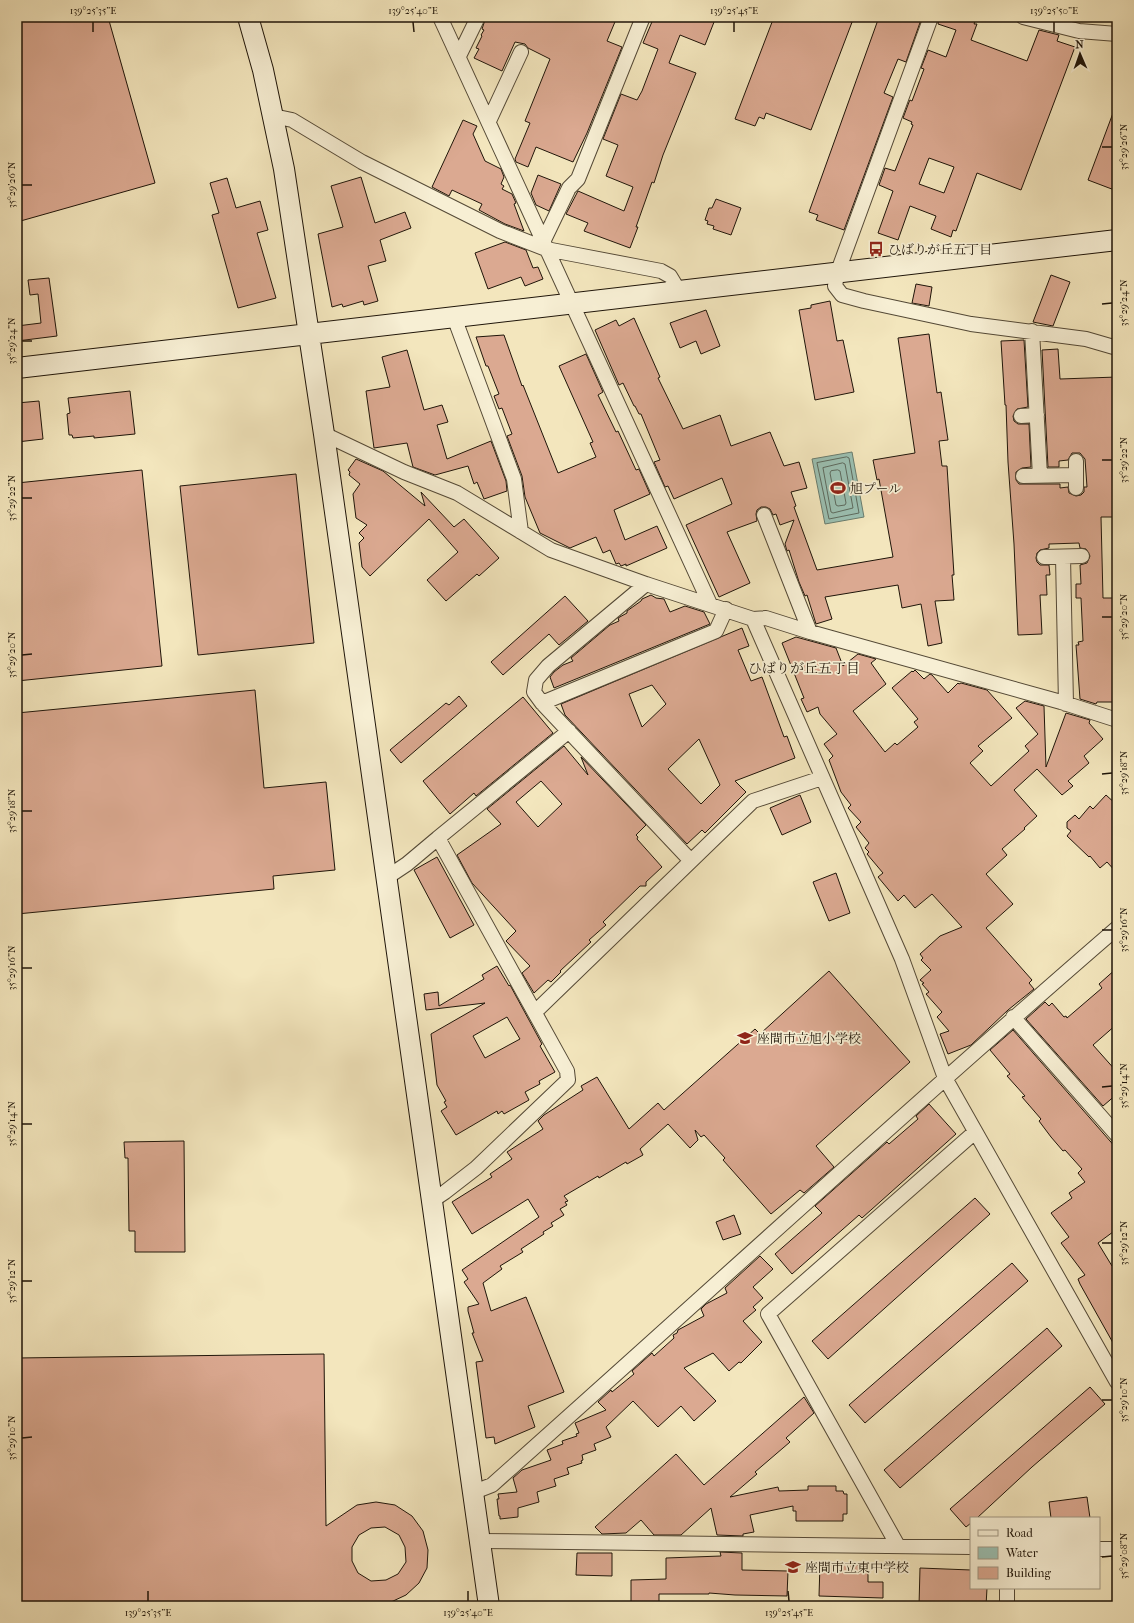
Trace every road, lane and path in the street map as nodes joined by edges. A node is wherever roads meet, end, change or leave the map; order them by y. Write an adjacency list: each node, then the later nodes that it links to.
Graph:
1 (248, 17): 10 (street)
2 (440, 17): 9 (street)
3 (478, 17): 9 (street)
4 (643, 17): 13 (street)
5 (931, 17): 14 (street)
6 (1023, 17): 7 (street)
7 (1117, 34)
8 (521, 52): 11 (street)
9 (459, 56): 11 (street)
10 (273, 116): 13 (street); 19 (street)
11 (489, 121): 13 (street)
12 (1117, 240): 14 (street)
13 (544, 245): 15 (street); 16 (street)
14 (837, 274): 15 (street); 18 (street)
15 (679, 292): 16 (street)
16 (572, 303): 17 (street); 34 (street)
17 (454, 316): 19 (street); 29 (street)
18 (1032, 331): 20 (street); 22 (street)
19 (309, 333): 21 (street); 24 (street)
20 (1117, 348)
21 (17, 368)
22 (1037, 415): 23 (street); 27 (street)
23 (1022, 416)
24 (324, 434): 29 (street); 45 (street)
25 (1076, 475): 27 (street)
26 (1023, 476): 27 (street)
27 (1040, 476)
28 (764, 515): 37 (street)
29 (521, 532): 33 (street)
30 (1082, 556): 31 (street)
31 (1063, 557): 32 (street); 39 (street)
32 (1044, 558)
33 (646, 584): 34 (street); 38 (street)
34 (710, 604): 35 (street)
35 (726, 609): 36 (street); 38 (street)
36 (753, 619): 37 (street); 42 (street)
37 (810, 632): 39 (street)
38 (542, 703): 41 (street)
39 (1066, 704): 40 (street)
40 (1117, 720)
41 (569, 731): 43 (street); 44 (street)
42 (822, 778): 44 (street); 49 (street)
43 (438, 838): 45 (street); 47 (street)
44 (691, 861): 47 (street)
45 (386, 878): 52 (street)
46 (1117, 928): 48 (street)
47 (535, 1012): 52 (street)
48 (1014, 1018): 49 (street); 51 (street)
49 (945, 1078): 50 (street); 54 (street)
50 (975, 1132): 53 (street); 56 (street)
51 (1117, 1135)
52 (433, 1200): 54 (street)
53 (1117, 1382)
54 (474, 1492): 55 (street)
55 (480, 1542): 56 (street); 61 (street)
56 (898, 1546): 57 (street)
57 (970, 1547)
58 (1100, 1549): 59 (street)
59 (1117, 1549)
60 (1007, 1589): 62 (street)
61 (489, 1606)
62 (1007, 1606)

